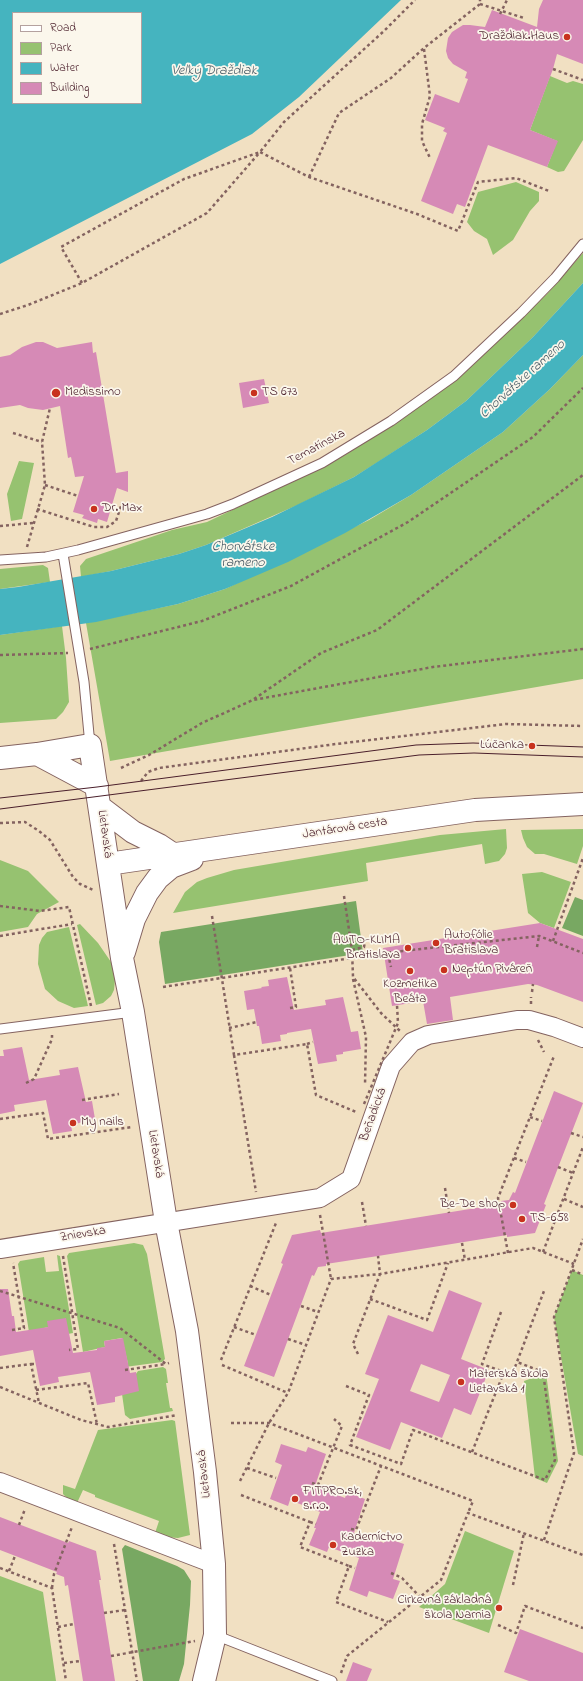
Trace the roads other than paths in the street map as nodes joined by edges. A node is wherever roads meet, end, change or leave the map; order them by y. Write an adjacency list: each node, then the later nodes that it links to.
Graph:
1 (583, 244): 2 (lane, Tematínska)
2 (63, 554): 3 (lane, Tematínska); 4 (lane)
3 (0, 560)
4 (90, 745): 5 (street); 7 (street, Lietavská)
5 (37, 754): 6 (street); 7 (street)
6 (0, 758)
7 (98, 796): 10 (street); 11 (street, Lietavská)
8 (583, 804): 9 (street, Jantárová cesta)
9 (216, 849): 10 (street, Jantárová cesta); 12 (street)
10 (174, 855): 11 (street, Jantárová cesta)
11 (108, 864): 12 (street, Lietavská)
12 (122, 958): 13 (street, Lietavská)
13 (133, 1012): 14 (lane); 16 (street, Lietavská)
14 (0, 1029)
15 (583, 1038): 16 (street, Beňadická)
16 (166, 1222): 17 (street, Znievska); 19 (street, Lietavská)
17 (6, 1255)
18 (0, 1482): 19 (street)
19 (214, 1564): 20 (street, Lietavská)
20 (215, 1635): 21 (street, Lietavská); 22 (lane)
21 (204, 1681)
22 (332, 1681)

